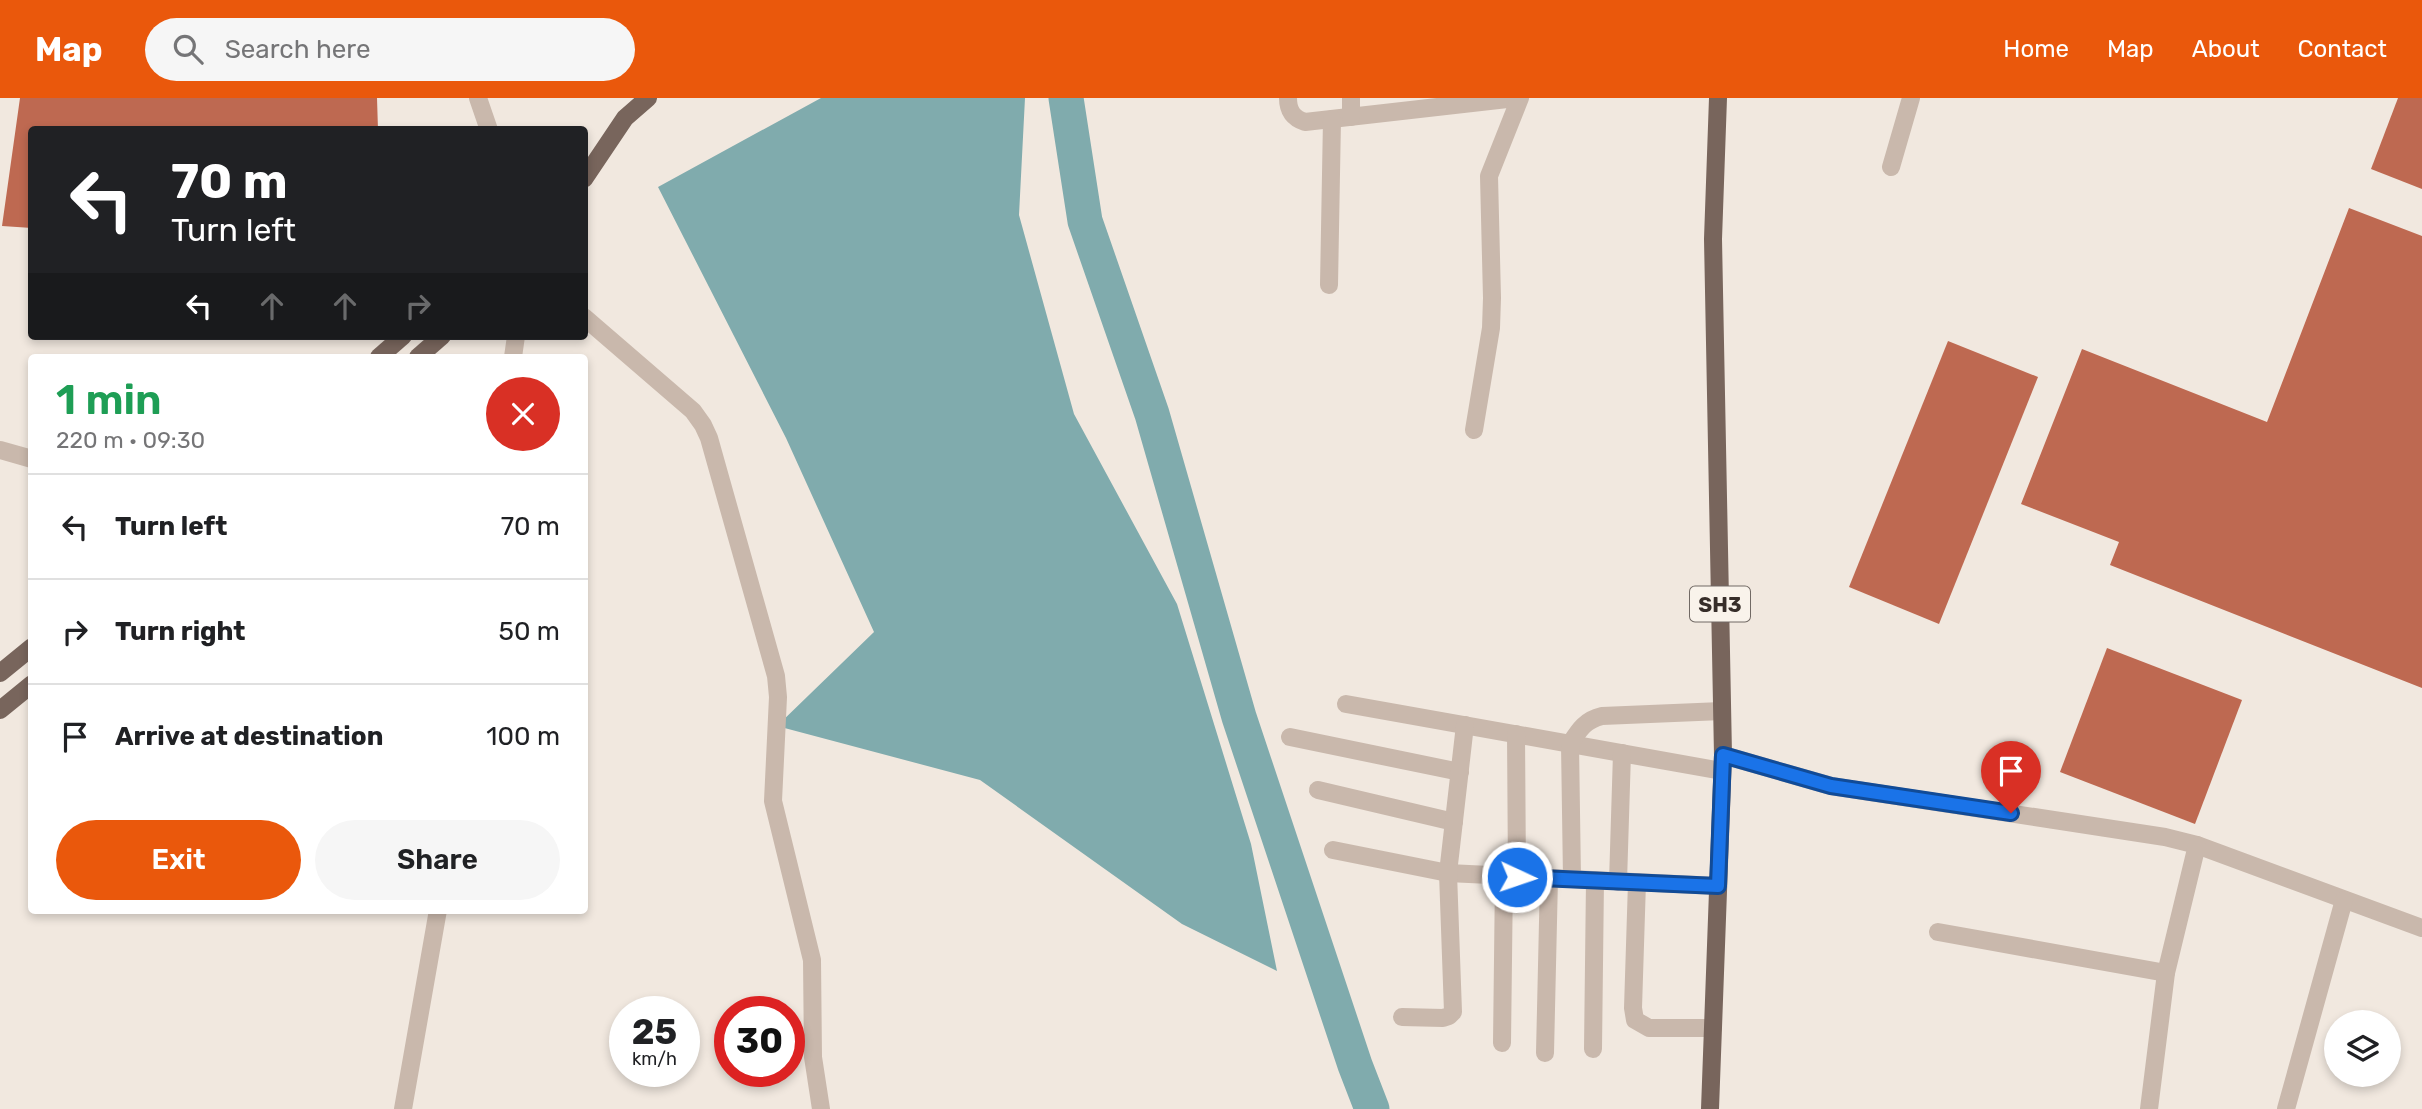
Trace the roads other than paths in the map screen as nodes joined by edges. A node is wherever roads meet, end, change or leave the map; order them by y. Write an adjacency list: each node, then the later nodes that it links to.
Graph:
1 (478, 98): 11 (street)
2 (648, 98): 13 (main road)
3 (1288, 98): 10 (street)
4 (1351, 98): 9 (street)
5 (1518, 98): 8 (street); 20 (street)
6 (1718, 98): 28 (main road, SH3)
7 (1911, 98): 12 (street)
8 (1434, 103): 9 (street)
9 (1351, 117): 10 (street)
10 (1332, 119): 14 (street)
11 (488, 126)
12 (1891, 167)
13 (588, 173)
14 (1329, 285)
15 (588, 320): 59 (street)
16 (398, 340): 18 (main road)
17 (437, 340): 19 (main road)
18 (382, 354)
19 (421, 354)
20 (1474, 430)
21 (0, 450): 22 (street)
22 (28, 457)
23 (28, 650): 24 (main road)
24 (0, 673)
25 (28, 687): 27 (main road)
26 (1346, 704): 29 (street)
27 (0, 710)
28 (1722, 711): 32 (street); 34 (main road, SH3)
29 (1465, 725): 30 (street); 35 (street)
30 (1516, 734): 32 (street); 41 (street)
31 (1290, 737): 35 (street)
32 (1570, 744): 33 (street); 43 (street)
33 (1622, 753): 34 (street); 45 (street)
34 (1723, 763): 38 (street); 47 (main road, SH3)
35 (1460, 772): 37 (street)
36 (1318, 790): 37 (street)
37 (1454, 822): 40 (street)
38 (2197, 845): 48 (street); 52 (street)
39 (1333, 850): 40 (street)
40 (1448, 873): 41 (street); 53 (street)
41 (1510, 876): 42 (street); 55 (street)
42 (1549, 878): 43 (street); 57 (street)
43 (1572, 880): 44 (street)
44 (1595, 880): 45 (street); 56 (street)
45 (1618, 882): 46 (street)
46 (1637, 882): 47 (street); 54 (street)
47 (1718, 886): 54 (main road, SH3)
48 (2344, 900): 50 (street); 62 (street)
49 (437, 914): 58 (street)
50 (2422, 928)
51 (1938, 932): 52 (street)
52 (2166, 973): 61 (street)
53 (1402, 1017)
54 (1713, 1028): 60 (main road, SH3)
55 (1502, 1042)
56 (1593, 1049)
57 (1545, 1052)
58 (403, 1109)
59 (821, 1109)
60 (1710, 1109)
61 (2149, 1109)
62 (2286, 1109)

